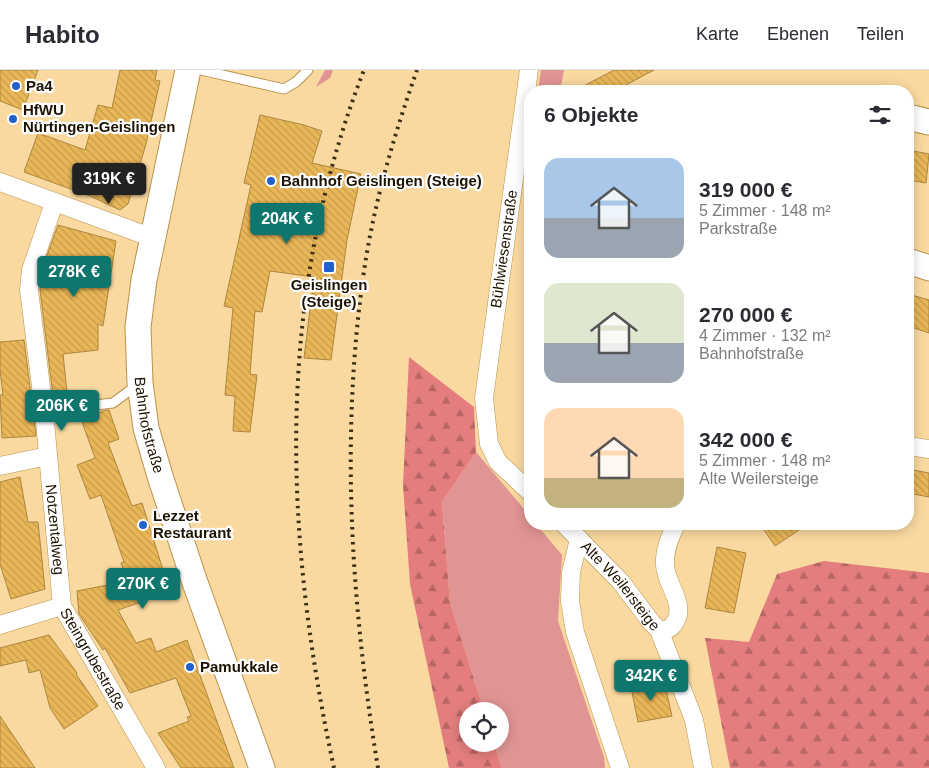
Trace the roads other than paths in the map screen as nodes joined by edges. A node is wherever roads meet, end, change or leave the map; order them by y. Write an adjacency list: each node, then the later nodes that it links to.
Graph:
1 (188, 70): 11 (street, Bahnhofstraße)
2 (200, 70): 3 (lane)
3 (308, 70)
4 (529, 70): 5 (street, Bühlwiesenstraße)
5 (527, 85)
6 (524, 106): 20 (street, Bühlwiesenstraße)
7 (914, 119): 8 (street)
8 (929, 122)
9 (0, 182): 10 (street)
10 (54, 203): 11 (street); 15 (street, Notzentalweg)
11 (153, 238): 14 (street, Bahnhofstraße)
12 (914, 263): 13 (street)
13 (929, 268)
14 (140, 383): 15 (lane); 28 (street, Bahnhofstraße)
15 (44, 411): 18 (street, Notzentalweg)
16 (914, 447): 17 (street)
17 (929, 449)
18 (48, 456): 19 (street); 24 (street, Notzentalweg)
19 (0, 466)
20 (524, 486)
21 (570, 530): 23 (street, Alte Weilersteige)
22 (673, 530): 26 (street)
23 (579, 539): 26 (street, Alte Weilersteige); 29 (street)
24 (62, 606): 25 (street, Steingrubestraße); 27 (street, Steingrubestraße)
25 (0, 625)
26 (659, 630): 30 (street, Alte Weilersteige)
27 (156, 768)
28 (262, 768)
29 (620, 768)
30 (703, 768)

